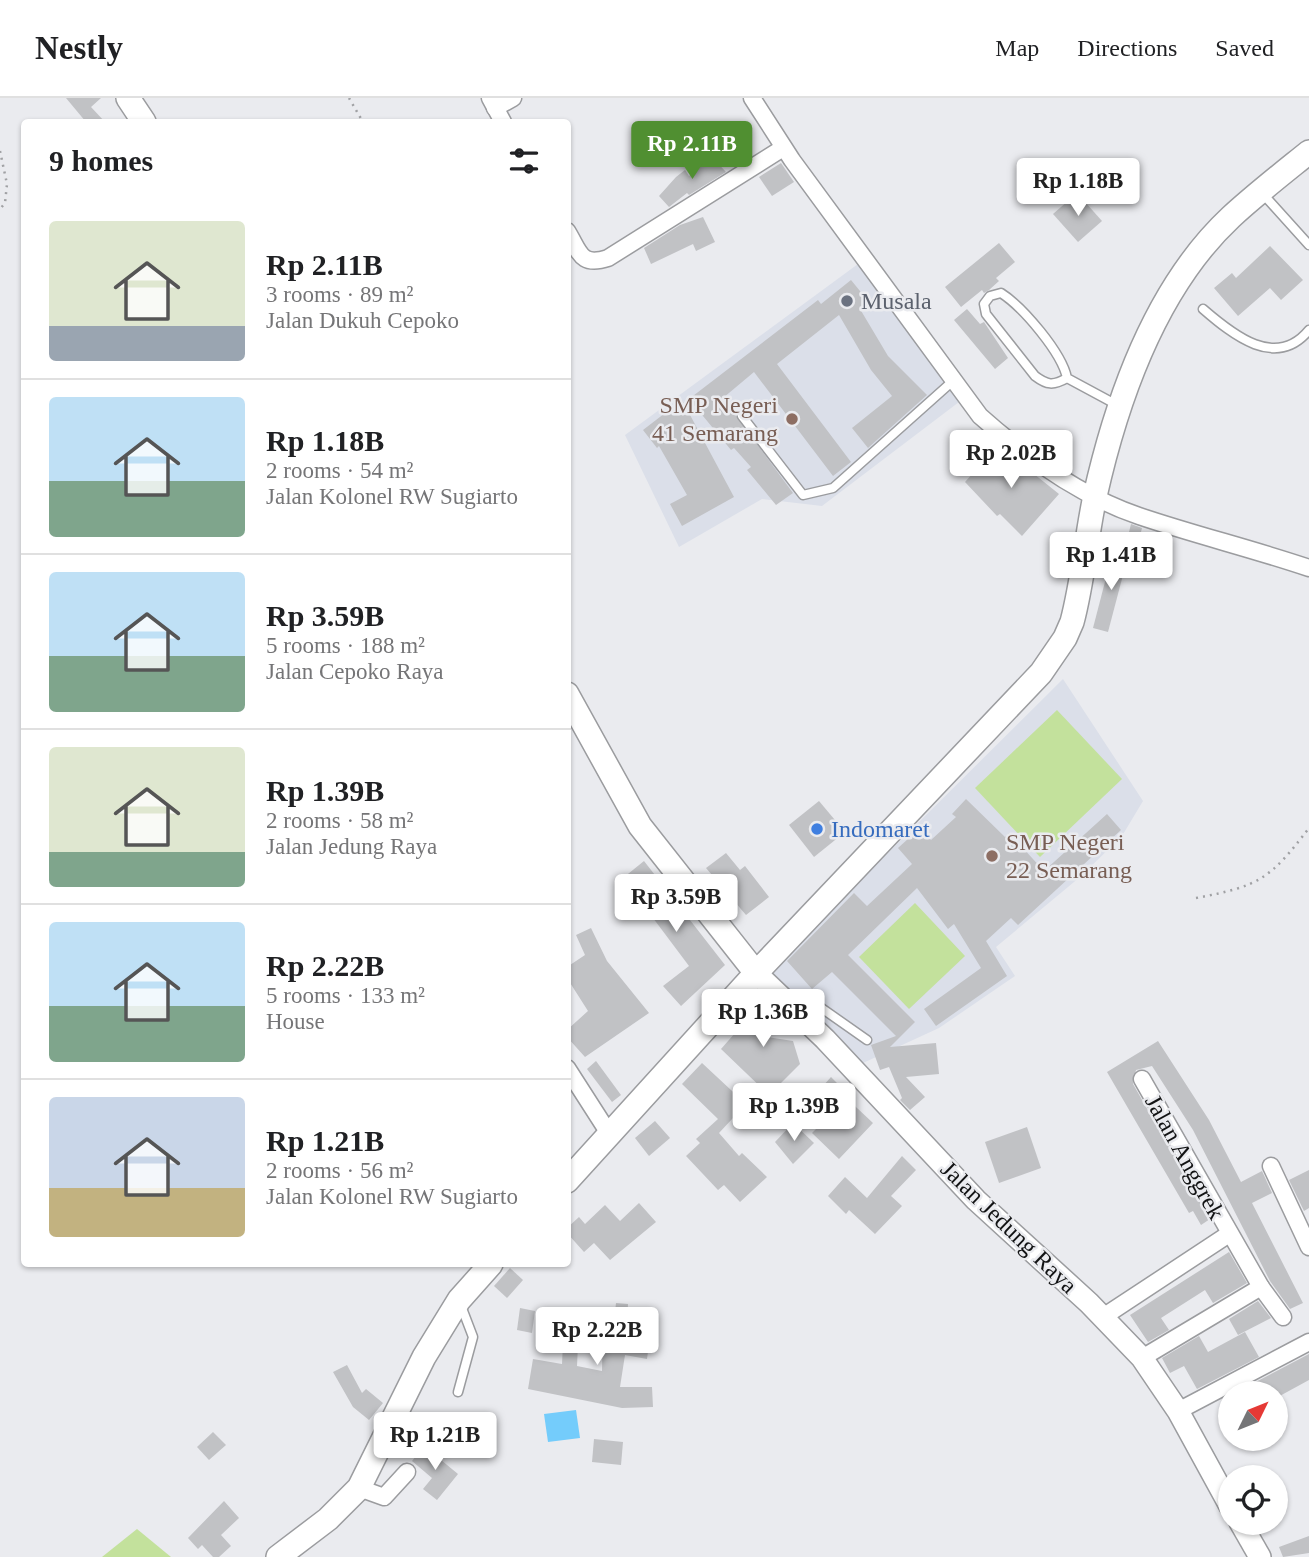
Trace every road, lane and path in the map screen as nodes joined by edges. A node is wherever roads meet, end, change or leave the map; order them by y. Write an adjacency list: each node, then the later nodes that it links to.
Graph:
1 (128, 98): 6 (main road)
2 (349, 98): 7 (path)
3 (513, 98): 5 (street)
4 (752, 98): 8 (street)
5 (496, 110)
6 (142, 119)
7 (361, 119)
8 (783, 148): 13 (street); 18 (street)
9 (0, 151): 12 (path)
10 (1309, 152): 11 (main road)
11 (1261, 192): 14 (lane); 19 (main road)
12 (0, 209)
13 (571, 238)
14 (1309, 245)
15 (1203, 309): 16 (lane)
16 (1309, 330)
17 (1066, 378): 17 (lane); 19 (lane)
18 (954, 380): 20 (lane); 21 (street)
19 (1122, 407): 21 (main road)
20 (741, 416)
21 (1095, 497): 22 (street); 26 (main road)
22 (1309, 568)
23 (571, 701): 26 (main road)
24 (1309, 828): 25 (path)
25 (1196, 898)
26 (756, 973): 27 (street, Jalan Jedung Raya); 31 (main road)
27 (798, 1014): 28 (lane); 39 (street, Jalan Jedung Raya)
28 (867, 1040)
29 (571, 1074): 31 (street)
30 (1142, 1079): 34 (street, Jalan Anggrek)
31 (610, 1135): 33 (main road)
32 (1271, 1166): 35 (street)
33 (571, 1177)
34 (1229, 1234): 37 (street, Jalan Anggrek); 39 (street)
35 (1309, 1247)
36 (488, 1267): 38 (main road)
37 (1261, 1287): 40 (street, Jalan Anggrek); 42 (street)
38 (459, 1300): 43 (lane); 47 (main road)
39 (1103, 1317): 42 (street, Jalan Jedung Raya)
40 (1283, 1317)
41 (1309, 1342): 44 (street)
42 (1142, 1358): 44 (street, Jalan Jedung Raya)
43 (458, 1392)
44 (1178, 1411): 46 (street, Jalan Jedung Raya)
45 (407, 1472): 47 (street)
46 (1218, 1484)
47 (359, 1488): 49 (main road)
48 (1247, 1535): 50 (street)
49 (278, 1557)
50 (1260, 1557)

